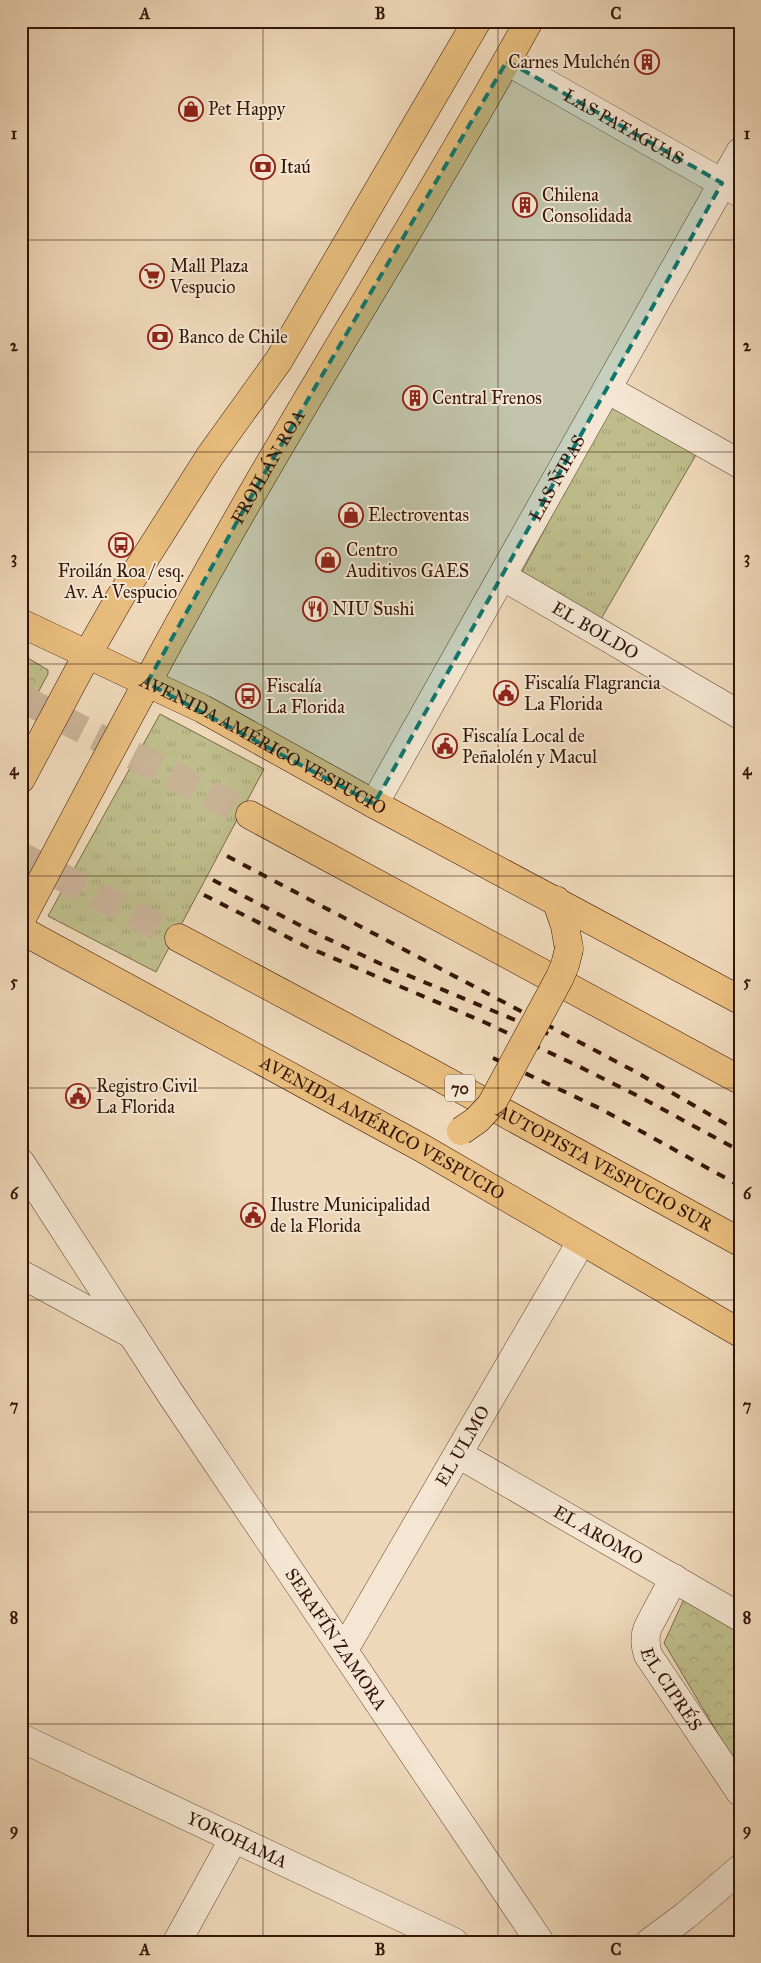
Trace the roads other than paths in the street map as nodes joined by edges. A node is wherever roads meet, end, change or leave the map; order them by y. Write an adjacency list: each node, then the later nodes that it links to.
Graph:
1 (477, 21): 10 (main road)
2 (529, 21): 3 (main road, FROILÁN ROA)
3 (507, 61): 5 (street, LAS PATAGUAS); 11 (main road, FROILÁN ROA)
4 (740, 152): 5 (street, LAS ÑIPAS)
5 (731, 188): 6 (street, LAS ÑIPAS)
6 (607, 389): 7 (street); 8 (street, LAS ÑIPAS)
7 (740, 464)
8 (502, 576): 12 (street, EL BOLDO); 14 (street, LAS ÑIPAS)
9 (21, 623): 10 (main road, AVENIDA AMÉRICO VESPUCIO)
10 (87, 655): 11 (main road, AVENIDA AMÉRICO VESPUCIO); 13 (main road)
11 (147, 682): 14 (main road, AVENIDA AMÉRICO VESPUCIO); 17 (main road, FROILÁN ROA)
12 (740, 715)
13 (21, 778)
14 (374, 804): 16 (main road, AVENIDA AMÉRICO VESPUCIO)
15 (250, 815): 21 (main road)
16 (556, 900): 20 (main road, AVENIDA AMÉRICO VESPUCIO); 22 (main road, bridge)
17 (21, 920)
18 (21, 930): 22 (main road, AVENIDA AMÉRICO VESPUCIO)
19 (179, 938): 25 (main road, AUTOPISTA VESPUCIO SUR / 70)
20 (740, 1000)
21 (740, 1080)
22 (422, 1148): 24 (main road, AVENIDA AMÉRICO VESPUCIO)
23 (21, 1163): 28 (street, SERAFÍN ZAMORA)
24 (581, 1242): 27 (main road, AVENIDA AMÉRICO VESPUCIO); 29 (street, EL ULMO)
25 (740, 1242)
26 (21, 1274): 28 (street, SERAFÍN ZAMORA)
27 (740, 1333)
28 (134, 1336): 32 (street, SERAFÍN ZAMORA)
29 (458, 1454): 30 (street, EL AROMO); 32 (street, EL ULMO)
30 (674, 1578): 31 (street, EL AROMO); 34 (street, EL CIPRÉS)
31 (740, 1617)
32 (344, 1650): 39 (street, SERAFÍN ZAMORA)
33 (21, 1738): 35 (street, YOKOHAMA)
34 (740, 1792)
35 (234, 1838): 37 (street); 38 (street, YOKOHAMA)
36 (740, 1868): 40 (street)
37 (177, 1942)
38 (454, 1942)
39 (540, 1942)
40 (650, 1942)

